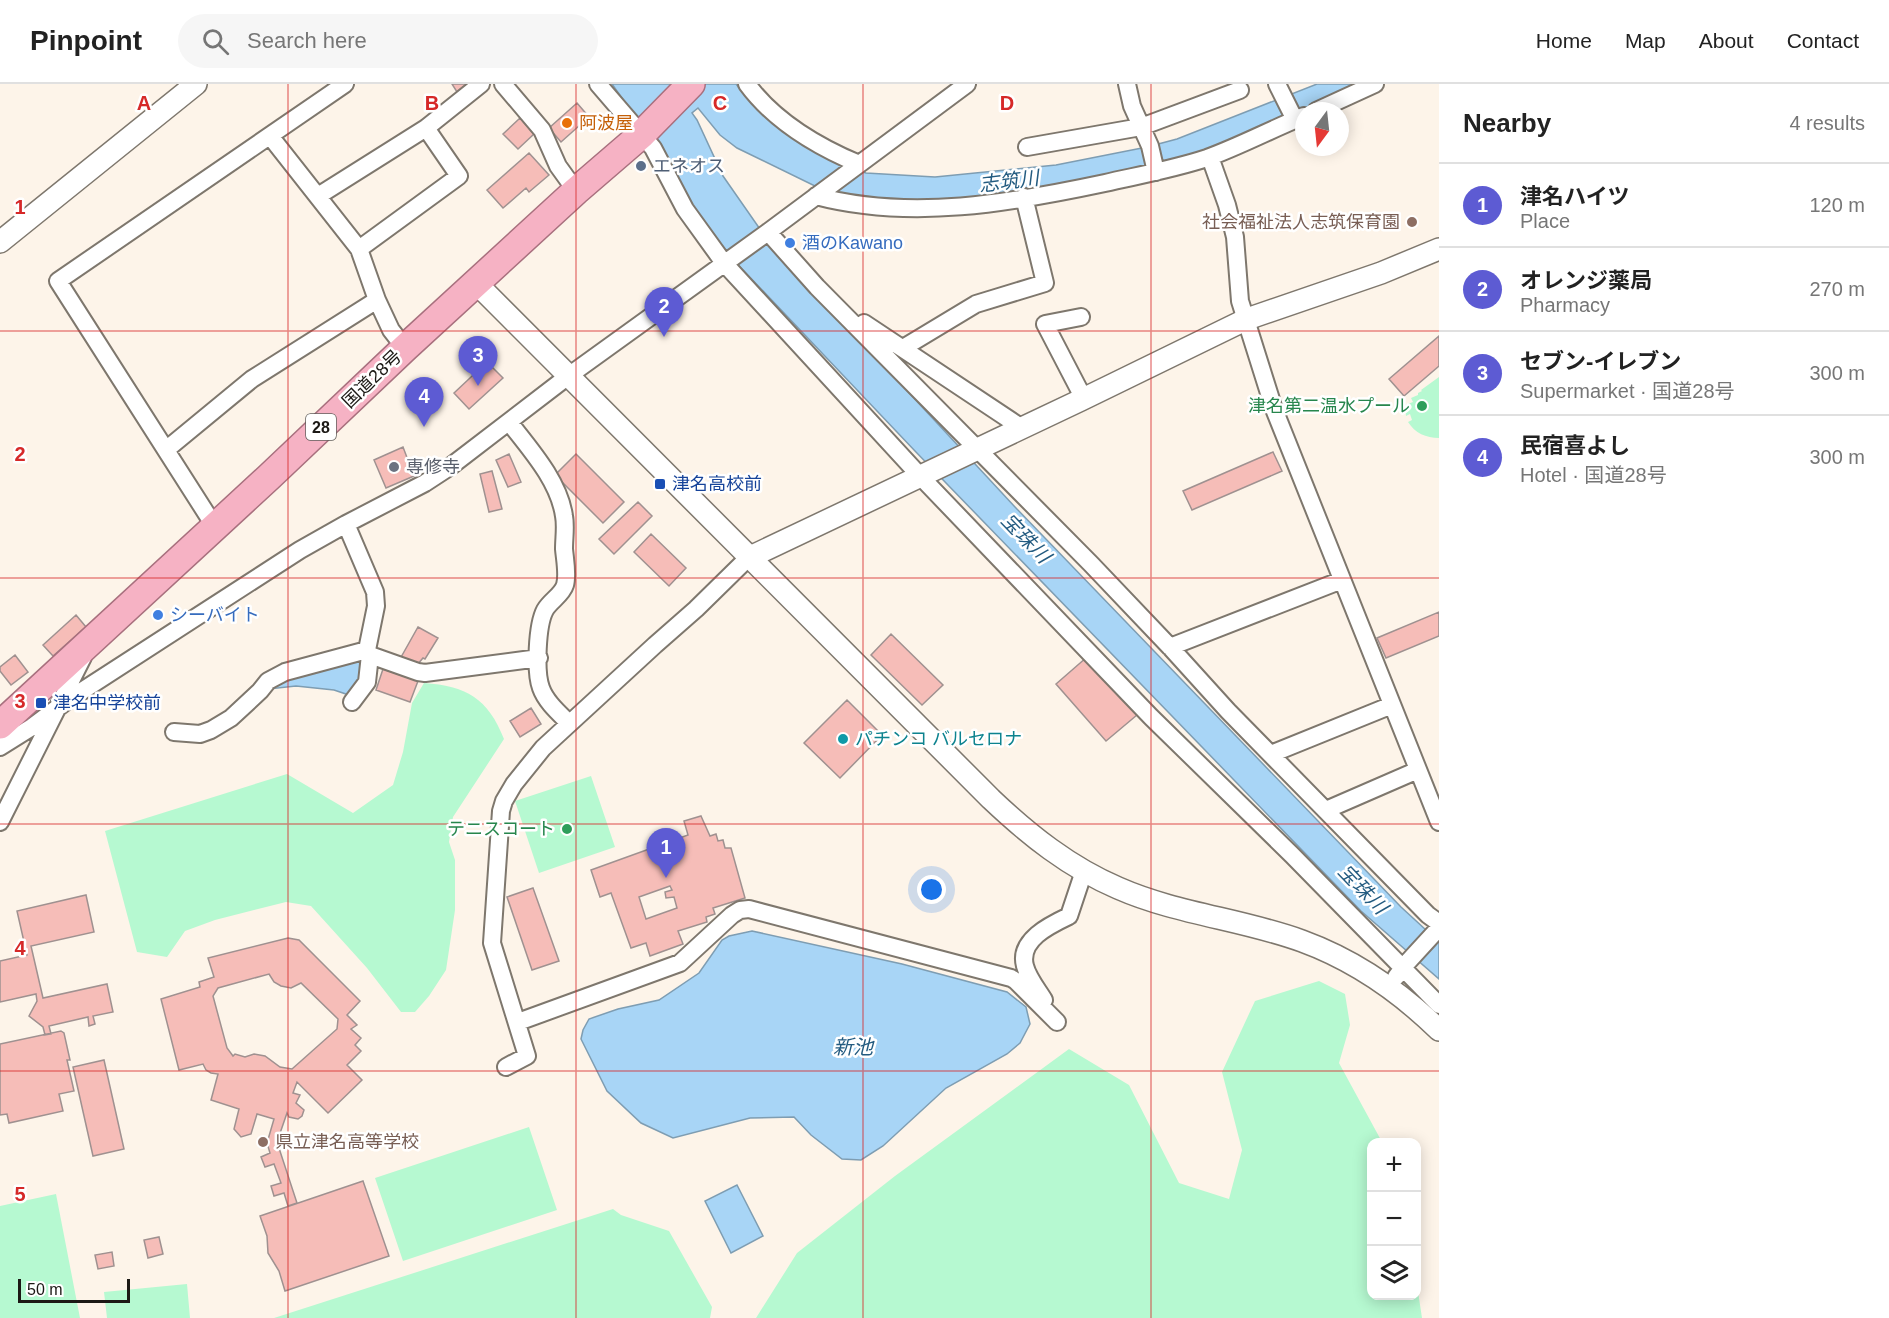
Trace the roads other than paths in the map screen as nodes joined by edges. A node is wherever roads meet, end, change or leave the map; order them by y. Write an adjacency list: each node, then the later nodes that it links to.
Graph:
1 (196, 84): 30 (street)
2 (345, 84): 20 (street)
3 (481, 84): 18 (street)
4 (503, 84): 25 (street)
5 (598, 84): 19 (street)
6 (691, 84): 19 (highway, 国道28号 / 28)
7 (747, 84): 23 (street)
8 (1127, 84): 17 (street)
9 (1277, 84): 15 (street)
10 (1375, 84): 12 (street)
11 (961, 86): 23 (street)
12 (1352, 89): 14 (street)
13 (1240, 90): 17 (street)
14 (1331, 102)
15 (1295, 112)
16 (1295, 120): 22 (street)
17 (1141, 127): 21 (street); 24 (street)
18 (426, 128): 27 (street); 31 (street)
19 (642, 134): 25 (highway, 国道28号 / 28); 33 (street)
20 (270, 136): 27 (street); 45 (street)
21 (1027, 147)
22 (1210, 157): 24 (street); 37 (street)
23 (857, 165): 26 (street)
24 (1156, 172): 28 (street)
25 (576, 191): 34 (highway, 国道28号 / 28)
26 (818, 194): 28 (street); 29 (street)
27 (318, 196): 31 (street)
28 (1024, 197): 40 (street)
29 (768, 232): 33 (street); 38 (street)
30 (0, 242)
31 (359, 249): 35 (street)
32 (1439, 249): 37 (street)
33 (726, 261): 41 (street); 47 (street)
34 (476, 283): 39 (highway, 国道28号 / 28); 41 (street)
35 (377, 300): 39 (street); 45 (street)
36 (1082, 317): 42 (street)
37 (1246, 319): 42 (street); 51 (street)
38 (857, 326): 40 (street); 46 (street)
39 (405, 348): 49 (highway, 国道28号 / 28)
40 (903, 348): 44 (street)
41 (567, 376): 43 (street); 50 (street)
42 (1084, 399): 44 (street)
43 (509, 422): 48 (street); 55 (street)
44 (1022, 428): 46 (street)
45 (167, 449): 49 (street)
46 (973, 451): 47 (street); 53 (street)
47 (921, 476): 50 (street); 71 (street)
48 (346, 524): 54 (street); 58 (street)
49 (215, 527): 52 (highway, 国道28号 / 28)
50 (748, 558): 59 (street); 68 (street)
51 (1342, 580): 53 (street); 57 (street)
52 (90, 642): 58 (street); 60 (highway, 国道28号 / 28)
53 (1170, 647): 63 (street)
54 (368, 653): 55 (street); 56 (street); 61 (street)
55 (539, 658): 59 (street)
56 (352, 702)
57 (1392, 705): 63 (street); 64 (street)
58 (58, 706): 62 (street); 66 (street)
59 (569, 723): 74 (street)
60 (0, 725)
61 (174, 732)
62 (0, 747)
63 (1271, 754): 65 (street)
64 (1418, 770): 65 (street); 67 (street)
65 (1326, 810): 69 (street)
66 (0, 822)
67 (1439, 822)
68 (1084, 872): 72 (street); 74 (street)
69 (1439, 923)
70 (1439, 928): 71 (street)
71 (1404, 967): 72 (street); 73 (street)
72 (1389, 988): 75 (street)
73 (1439, 1005)
74 (518, 1023): 76 (street)
75 (1439, 1030)
76 (506, 1067)

